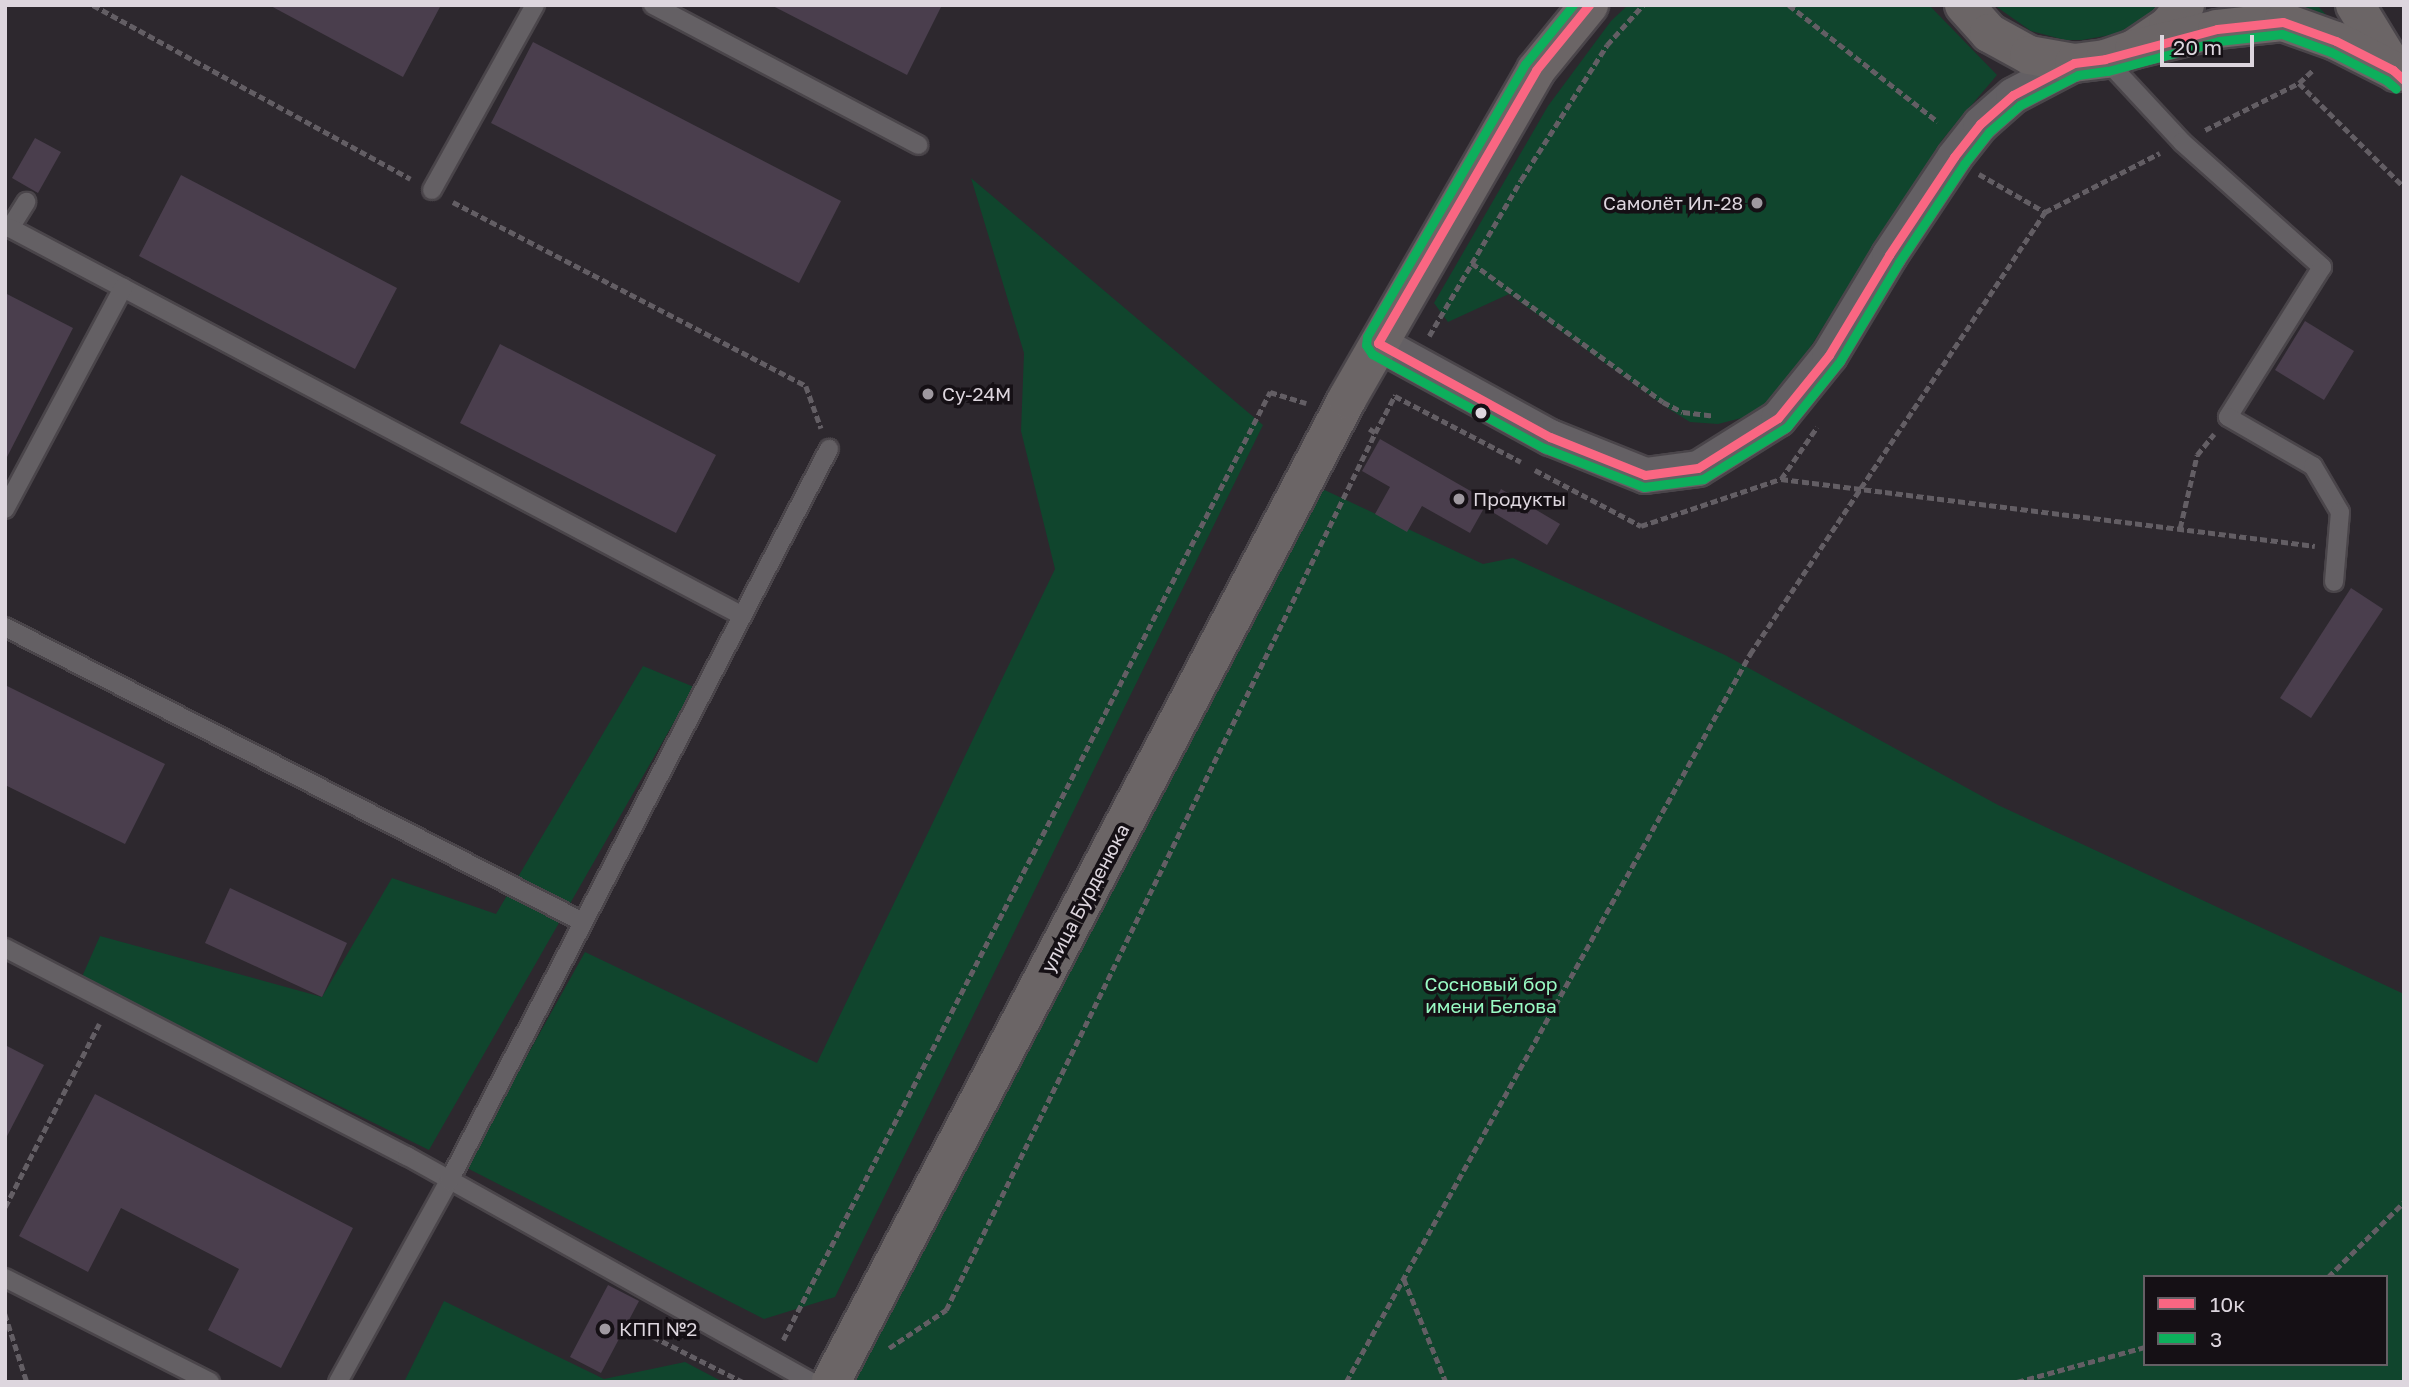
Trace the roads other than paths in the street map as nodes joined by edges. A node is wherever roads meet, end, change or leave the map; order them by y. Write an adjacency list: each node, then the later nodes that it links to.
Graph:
1 (535, 5): 10 (lane)
2 (653, 5): 9 (lane)
3 (1589, 5): 14 (street, улица Бурденюка)
4 (1964, 5): 7 (street)
5 (2185, 5): 7 (street)
6 (2355, 5): 8 (street)
7 (2104, 57): 8 (street); 14 (street); 17 (lane)
8 (2398, 75)
9 (918, 145)
10 (432, 190)
11 (26, 202): 12 (lane)
12 (7, 227): 13 (lane)
13 (123, 288): 16 (lane); 18 (lane)
14 (1378, 343): 27 (street, улица Бурденюка)
15 (829, 449): 18 (lane)
16 (5, 509)
17 (2334, 582)
18 (741, 615): 20 (lane)
19 (5, 627): 20 (lane)
20 (583, 922): 22 (lane)
21 (5, 947): 22 (lane)
22 (449, 1181): 25 (lane); 26 (lane)
23 (5, 1278): 24 (lane)
24 (210, 1382)
25 (338, 1382)
26 (812, 1382)
27 (831, 1382)

